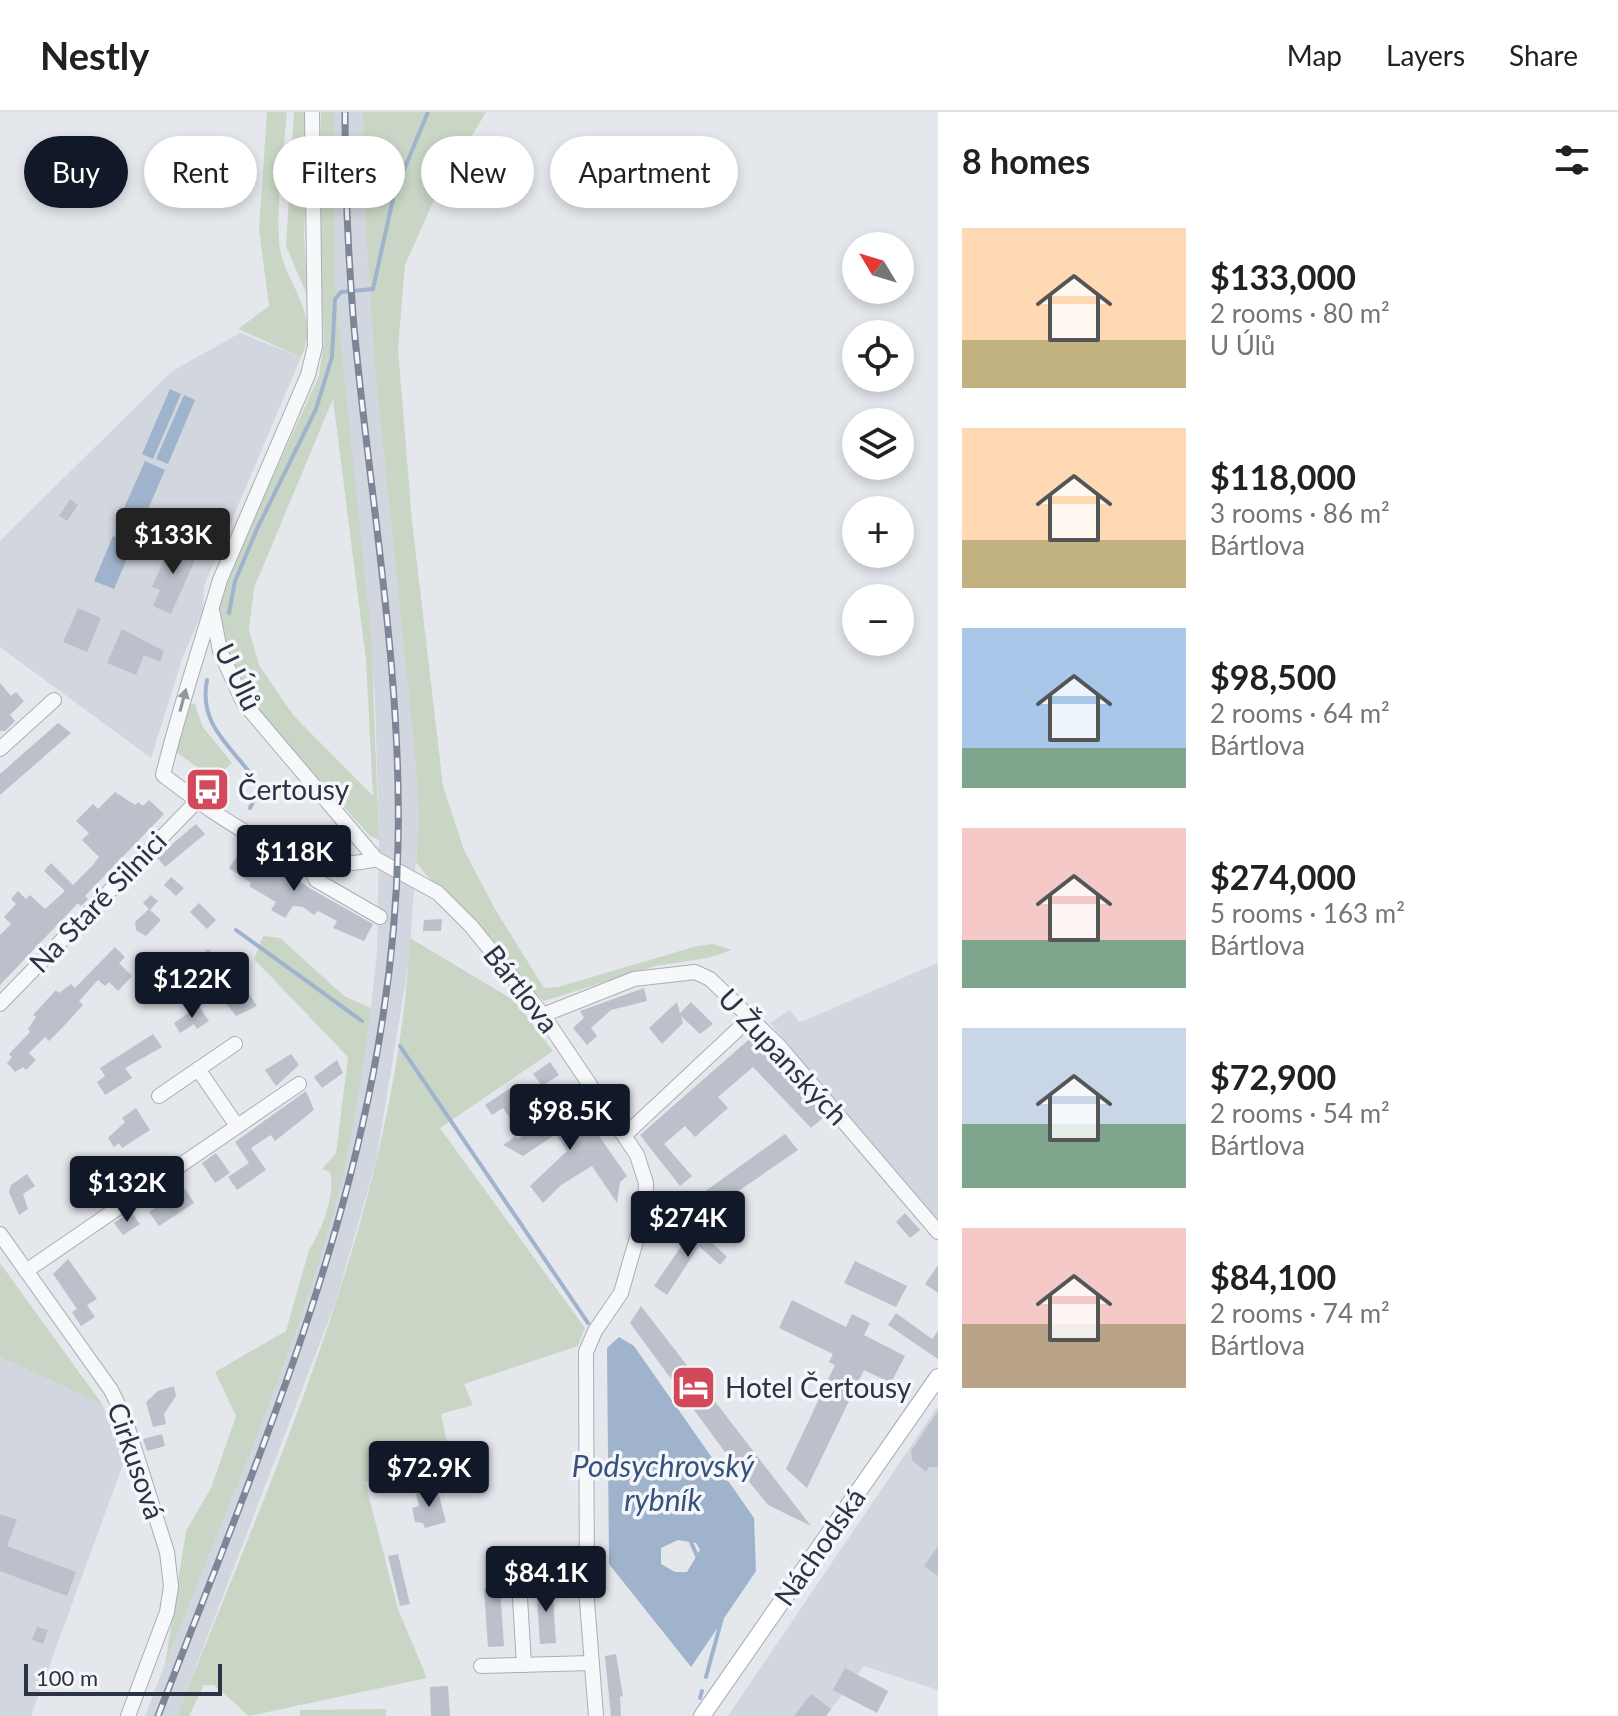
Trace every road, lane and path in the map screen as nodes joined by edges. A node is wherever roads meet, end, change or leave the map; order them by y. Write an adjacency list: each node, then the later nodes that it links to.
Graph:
1 (312, 112): 2 (street)
2 (213, 614): 5 (street, U Úlů, one-way to 2); 7 (street, U Úlů)
3 (54, 700): 4 (street)
4 (0, 749)
5 (197, 801): 6 (street); 9 (street, Na Staré Silnici)
6 (306, 857): 7 (street); 8 (street)
7 (379, 861): 10 (street, Bártlova)
8 (380, 917)
9 (0, 1004)
10 (543, 1015): 11 (street, U Županských); 17 (street, Bártlova)
11 (750, 1018): 17 (street); 18 (street, U Županských)
12 (235, 1044): 13 (street)
13 (198, 1069): 15 (street); 16 (street)
14 (299, 1084): 16 (street)
15 (159, 1096)
16 (237, 1126): 20 (street)
17 (625, 1135): 23 (street, Bártlova)
18 (938, 1232)
19 (0, 1234): 20 (street, Cirkusová)
20 (26, 1271): 26 (street, Cirkusová)
21 (938, 1377): 28 (main road, Náchodská)
22 (519, 1581): 24 (street)
23 (592, 1663): 24 (street); 27 (street, Bártlova)
24 (524, 1665): 25 (street)
25 (481, 1666)
26 (128, 1716)
27 (596, 1716)
28 (702, 1716)

